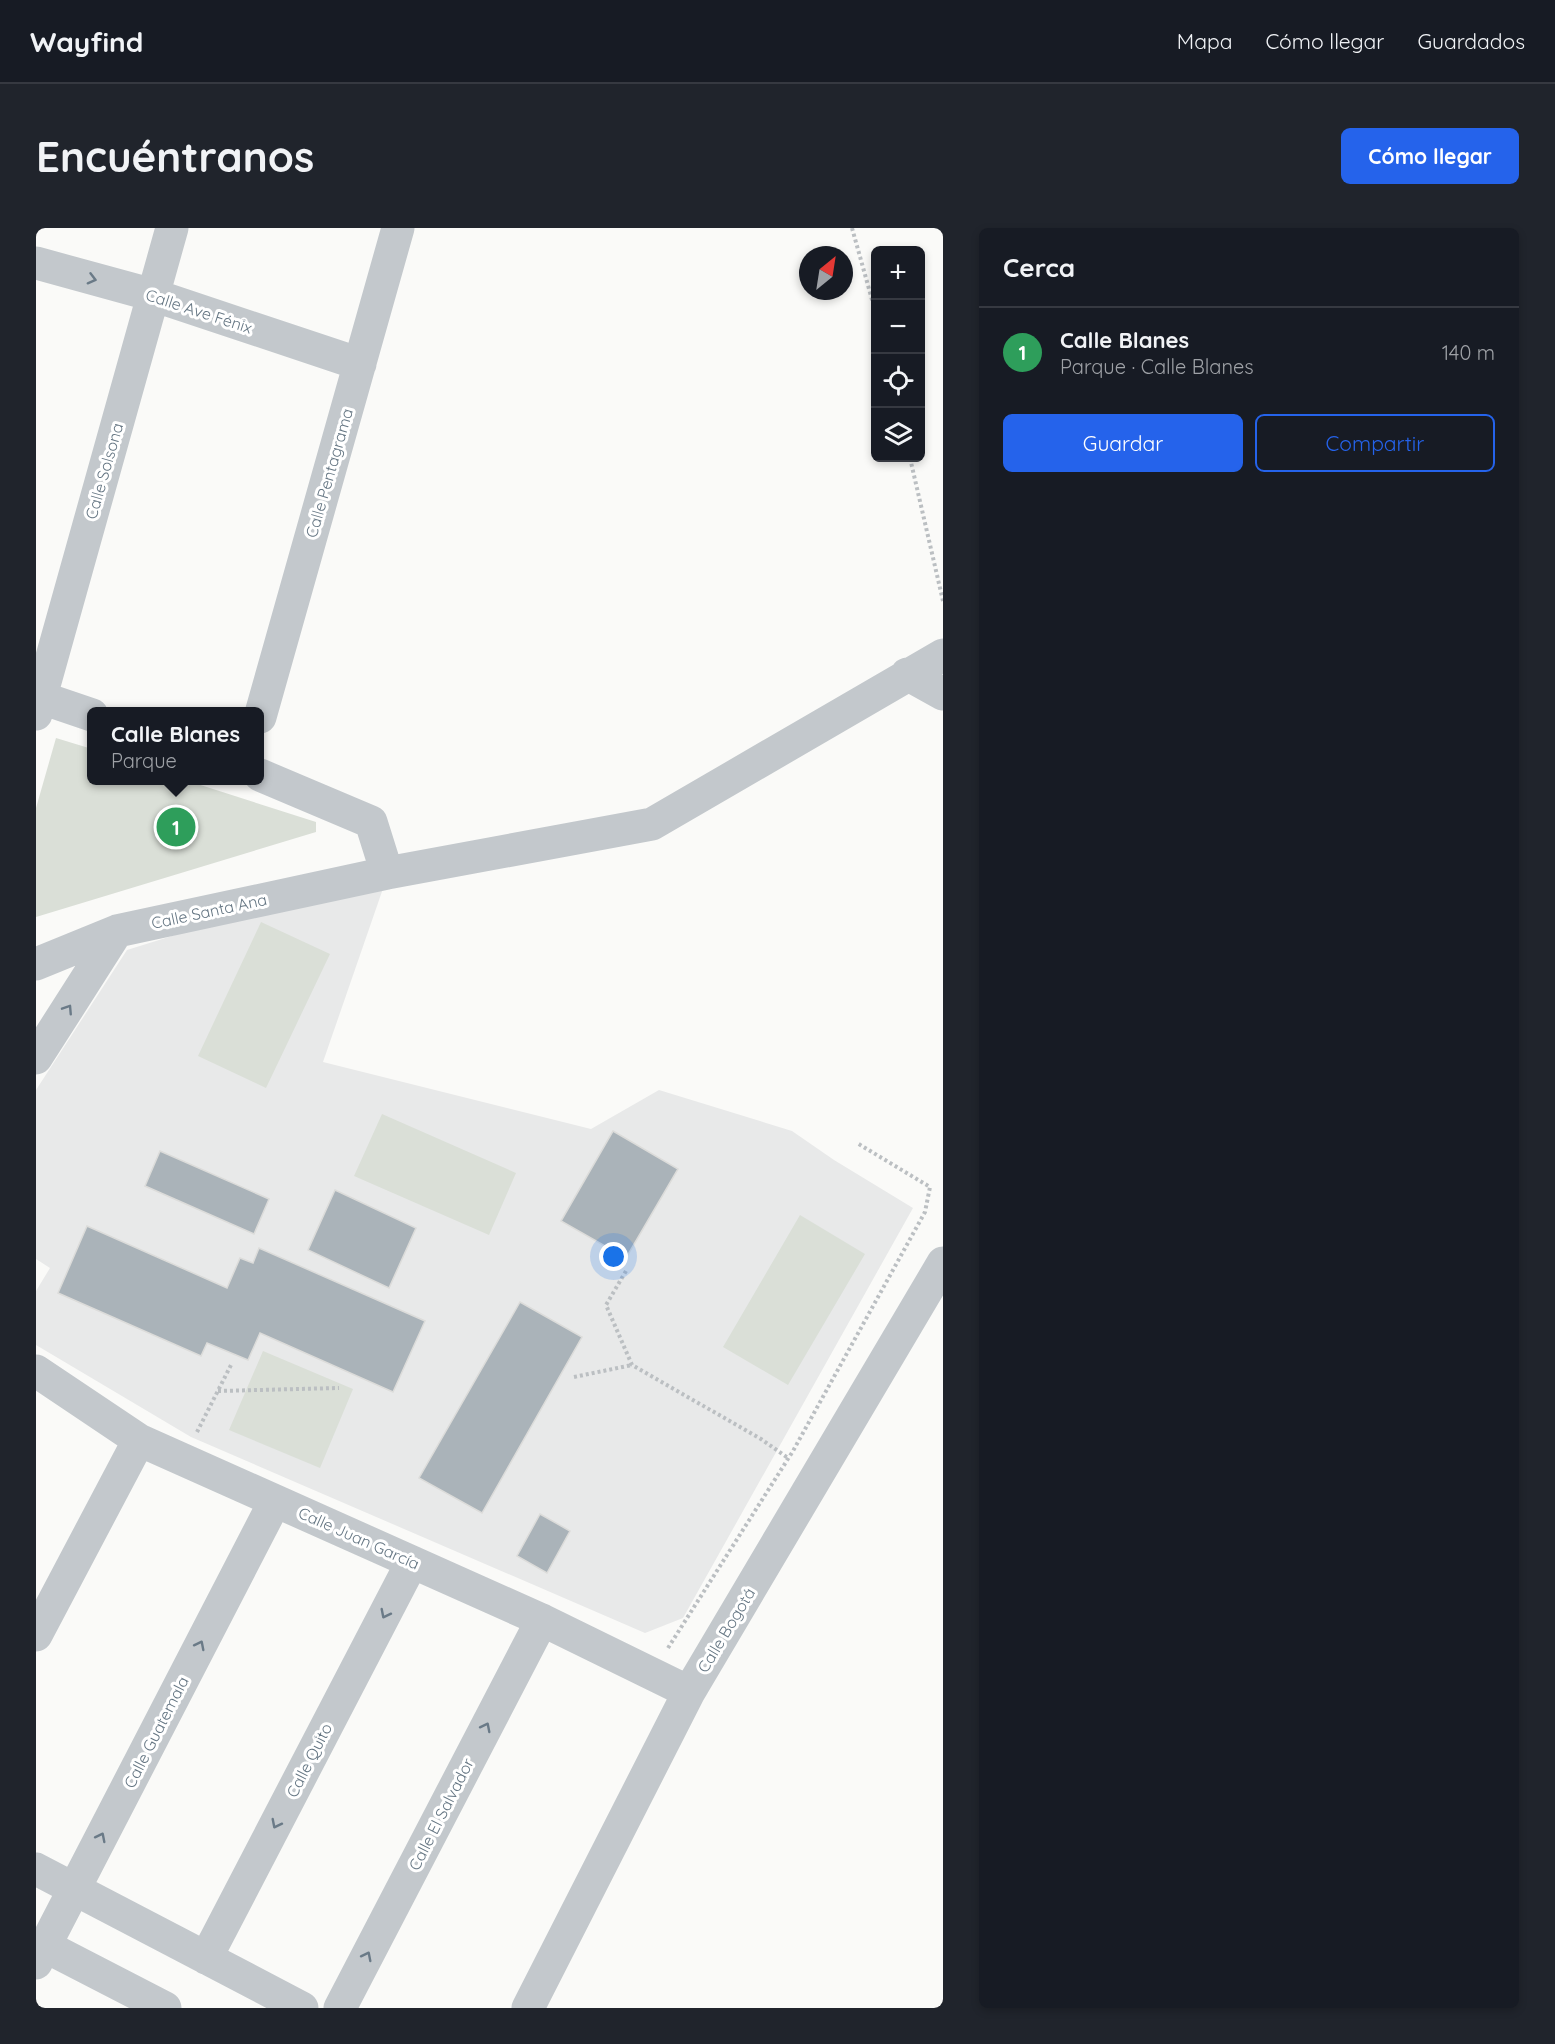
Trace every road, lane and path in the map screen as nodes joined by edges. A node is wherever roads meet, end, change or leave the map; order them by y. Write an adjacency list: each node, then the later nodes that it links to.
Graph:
1 (172, 228): 5 (street, Calle Solsona)
2 (398, 228): 7 (street, Calle Pentagrama)
3 (852, 228): 6 (path)
4 (36, 263): 5 (street, Calle Ave Fénix, one-way to 5)
5 (153, 295): 7 (street, Calle Ave Fénix); 13 (street, Calle Solsona)
6 (872, 300)
7 (360, 364): 14 (street, Calle Pentagrama)
8 (911, 462): 9 (path)
9 (943, 601)
10 (943, 655): 11 (street, Calle Santa Ana)
11 (907, 674): 12 (street); 17 (street, Calle Santa Ana)
12 (943, 694)
13 (38, 702): 15 (street)
14 (263, 707)
15 (87, 714)
16 (264, 777): 17 (street)
17 (387, 873): 18 (street, Calle Santa Ana)
18 (117, 931): 19 (street, Calle Santa Ana); 20 (street, one-way to 18)
19 (36, 964)
20 (36, 1058)
21 (857, 1143): 32 (path)
22 (943, 1263): 38 (street, Calle Bogotá)
23 (626, 1271): 25 (path)
24 (232, 1363): 29 (path)
25 (632, 1365): 27 (path); 32 (path)
26 (36, 1371): 31 (street, Calle Juan García)
27 (574, 1377)
28 (339, 1388): 29 (path)
29 (218, 1391): 30 (path)
30 (193, 1439)
31 (139, 1440): 33 (street, Calle Juan García); 36 (street)
32 (788, 1458): 37 (path)
33 (275, 1502): 34 (street, Calle Juan García); 40 (street, Calle Guatemala, one-way to 33)
34 (412, 1562): 35 (street, Calle Juan García); 42 (street, Calle Quito, one-way to 42)
35 (542, 1620): 38 (street, Calle Juan García); 45 (street, Calle El Salvador, one-way to 35)
36 (36, 1635)
37 (666, 1650)
38 (689, 1692): 46 (street, Calle Bogotá)
39 (36, 1869): 40 (street)
40 (74, 1889): 41 (street, Calle Guatemala); 42 (street)
41 (40, 1954): 43 (street)
42 (206, 1958): 44 (street)
43 (165, 2008)
44 (302, 2008)
45 (340, 2008)
46 (528, 2008)

